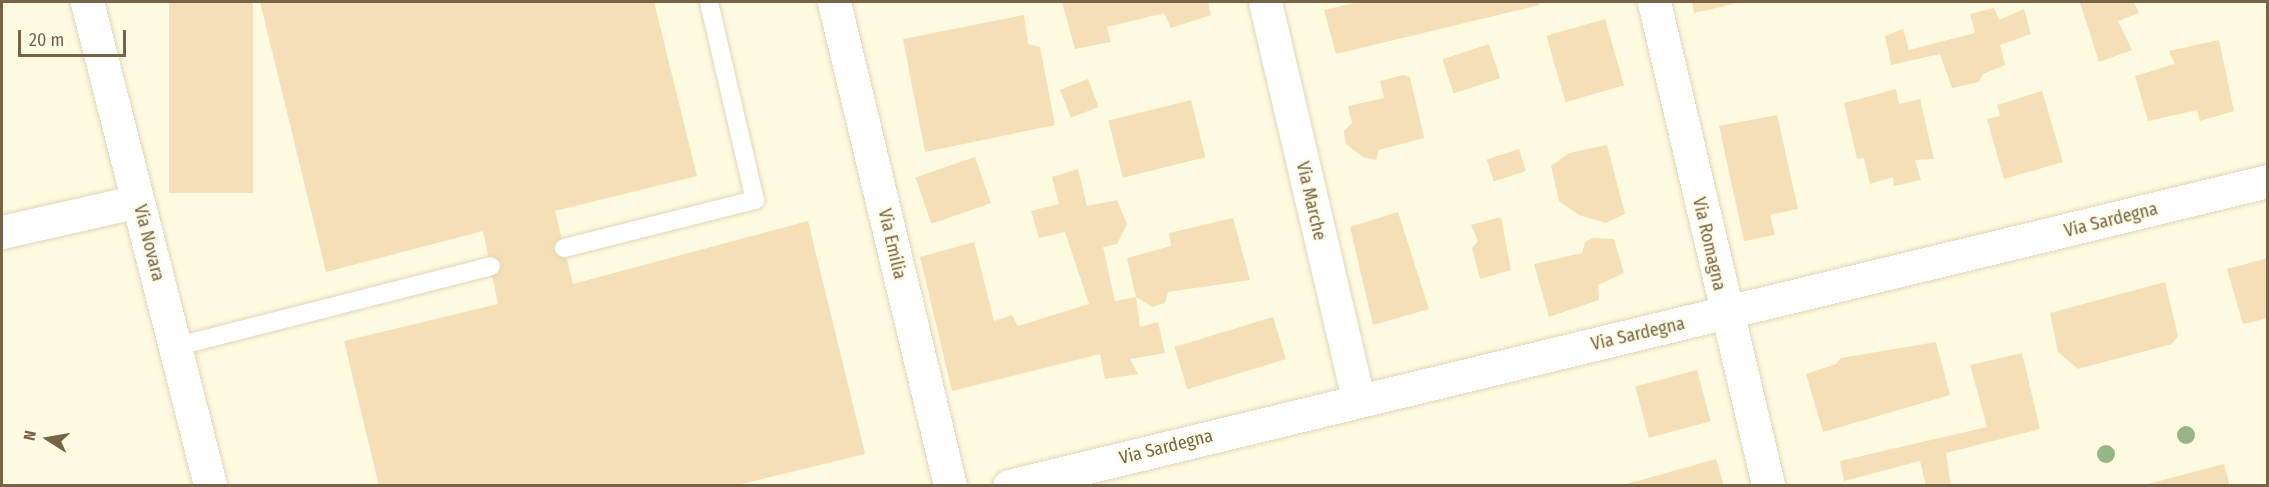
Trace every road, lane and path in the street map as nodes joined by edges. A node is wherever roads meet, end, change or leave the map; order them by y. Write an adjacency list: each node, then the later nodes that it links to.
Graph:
1 (87, 2): 7 (street, Via Novara)
2 (710, 2): 9 (lane)
3 (834, 2): 15 (street, Via Emilia)
4 (1265, 2): 13 (street, Via Marche)
5 (1654, 2): 11 (street, Via Romagna)
6 (2268, 181): 11 (street, Via Sardegna)
7 (138, 201): 8 (street); 12 (street, Via Novara)
8 (2, 232)
9 (564, 248)
10 (491, 266): 12 (lane)
11 (1725, 314): 13 (street, Via Sardegna); 17 (street, Via Romagna)
12 (174, 347): 14 (street, Via Novara)
13 (1358, 400): 16 (street, Via Sardegna)
14 (210, 486)
15 (950, 486)
16 (1009, 486)
17 (1768, 486)

